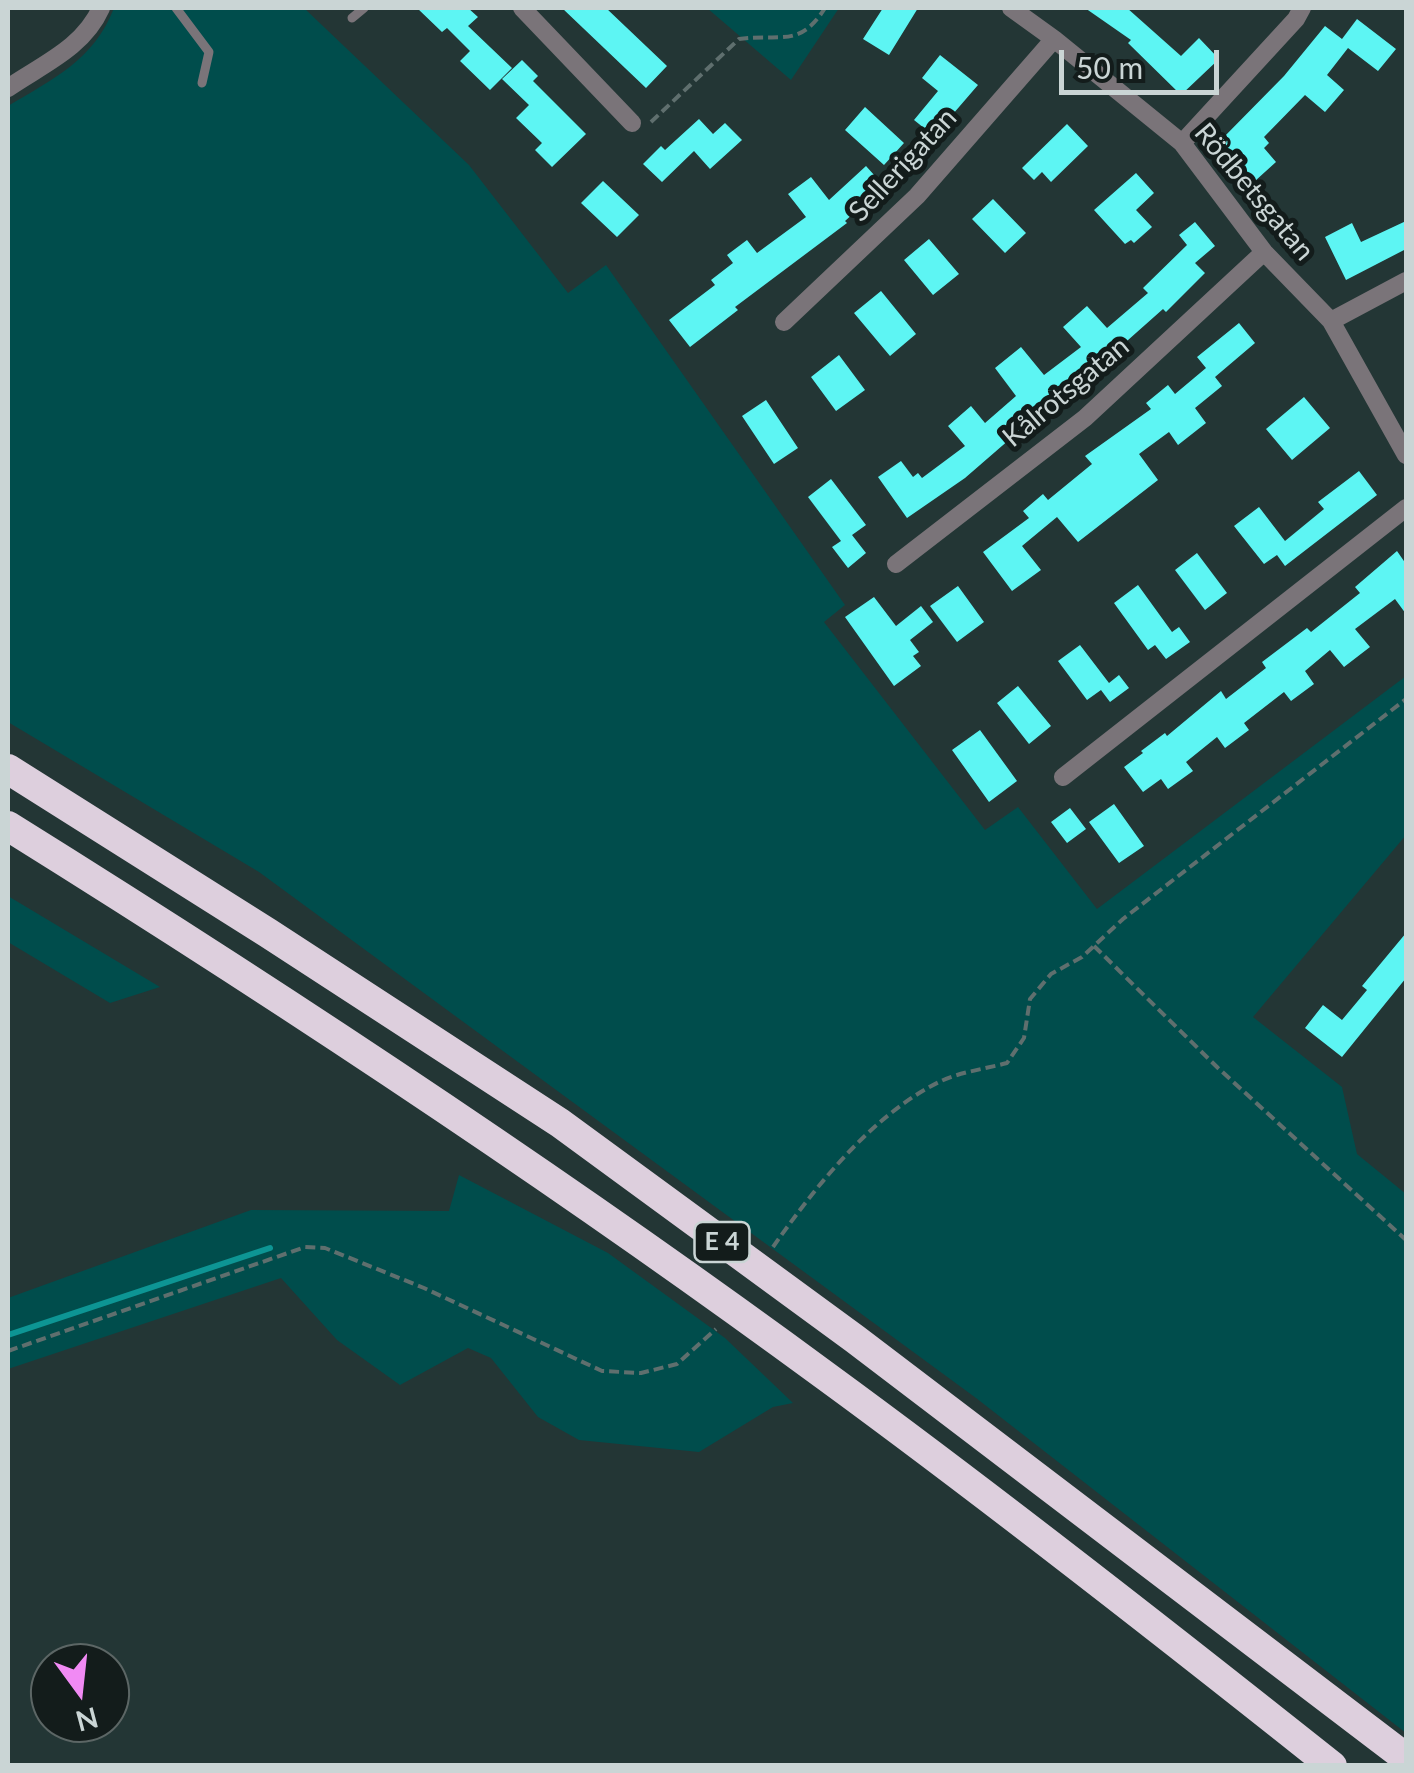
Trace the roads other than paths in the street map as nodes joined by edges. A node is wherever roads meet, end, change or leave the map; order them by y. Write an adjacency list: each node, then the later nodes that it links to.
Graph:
1 (101, 8): 10 (street)
2 (176, 8): 9 (lane)
3 (364, 8): 7 (lane)
4 (522, 8): 11 (street)
5 (1010, 8): 8 (street, Rödbetsgatan)
6 (1302, 8): 12 (street)
7 (352, 18)
8 (1054, 38): 12 (street, Rödbetsgatan); 16 (street, Sellerigatan)
9 (202, 83)
10 (8, 88)
11 (632, 123)
12 (1182, 143): 13 (street, Rödbetsgatan)
13 (1264, 252): 15 (street, Rödbetsgatan); 19 (street, Kålrotsgatan)
14 (1406, 282): 15 (street)
15 (1331, 321): 17 (street, Rödbetsgatan)
16 (784, 322)
17 (1406, 455)
18 (1406, 508): 21 (street)
19 (896, 564)
20 (8, 769): 23 (highway, E 4)
21 (1063, 777)
22 (8, 826): 24 (highway, E 4)
23 (1406, 1758)
24 (1332, 1766)

